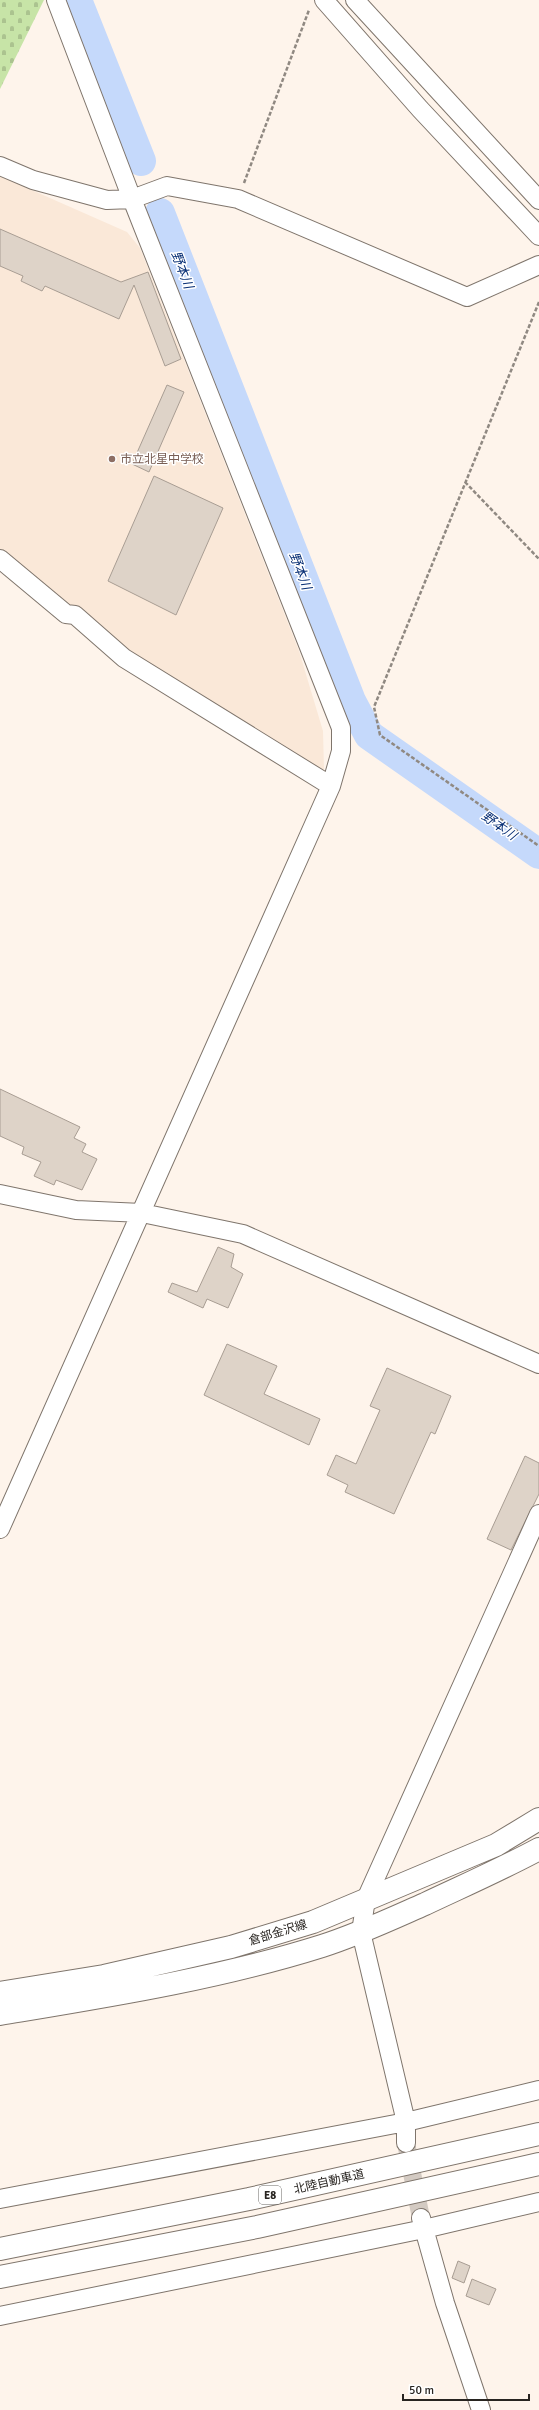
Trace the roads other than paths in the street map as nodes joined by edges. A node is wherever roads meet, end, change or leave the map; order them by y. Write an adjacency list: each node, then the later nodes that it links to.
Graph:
1 (56, 0): 5 (street)
2 (355, 0): 6 (street)
3 (317, 4): 7 (street)
4 (0, 166): 5 (street)
5 (132, 199): 8 (street); 10 (street)
6 (539, 200)
7 (539, 236)
8 (539, 265)
9 (0, 559): 10 (street)
10 (331, 786): 12 (street)
11 (0, 1194): 12 (street)
12 (142, 1213): 13 (street); 15 (street)
13 (539, 1364)
14 (539, 1514): 18 (street)
15 (0, 1529)
16 (539, 1818): 18 (main road, 倉部金沢線)
17 (539, 1849): 19 (main road, 倉部金沢線)
18 (366, 1899): 19 (street); 20 (main road, 倉部金沢線)
19 (361, 1932): 21 (main road, 倉部金沢線); 23 (street)
20 (0, 1992)
21 (0, 2014)
22 (539, 2090): 23 (street)
23 (406, 2122): 25 (street); 27 (street)
24 (539, 2134): 30 (main road, 北陸自動車道 / E8)
25 (406, 2143)
26 (539, 2164): 31 (main road, E8)
27 (0, 2199)
28 (539, 2202): 29 (street)
29 (422, 2224): 32 (street); 33 (street)
30 (0, 2249)
31 (0, 2277)
32 (0, 2316)
33 (481, 2410)

